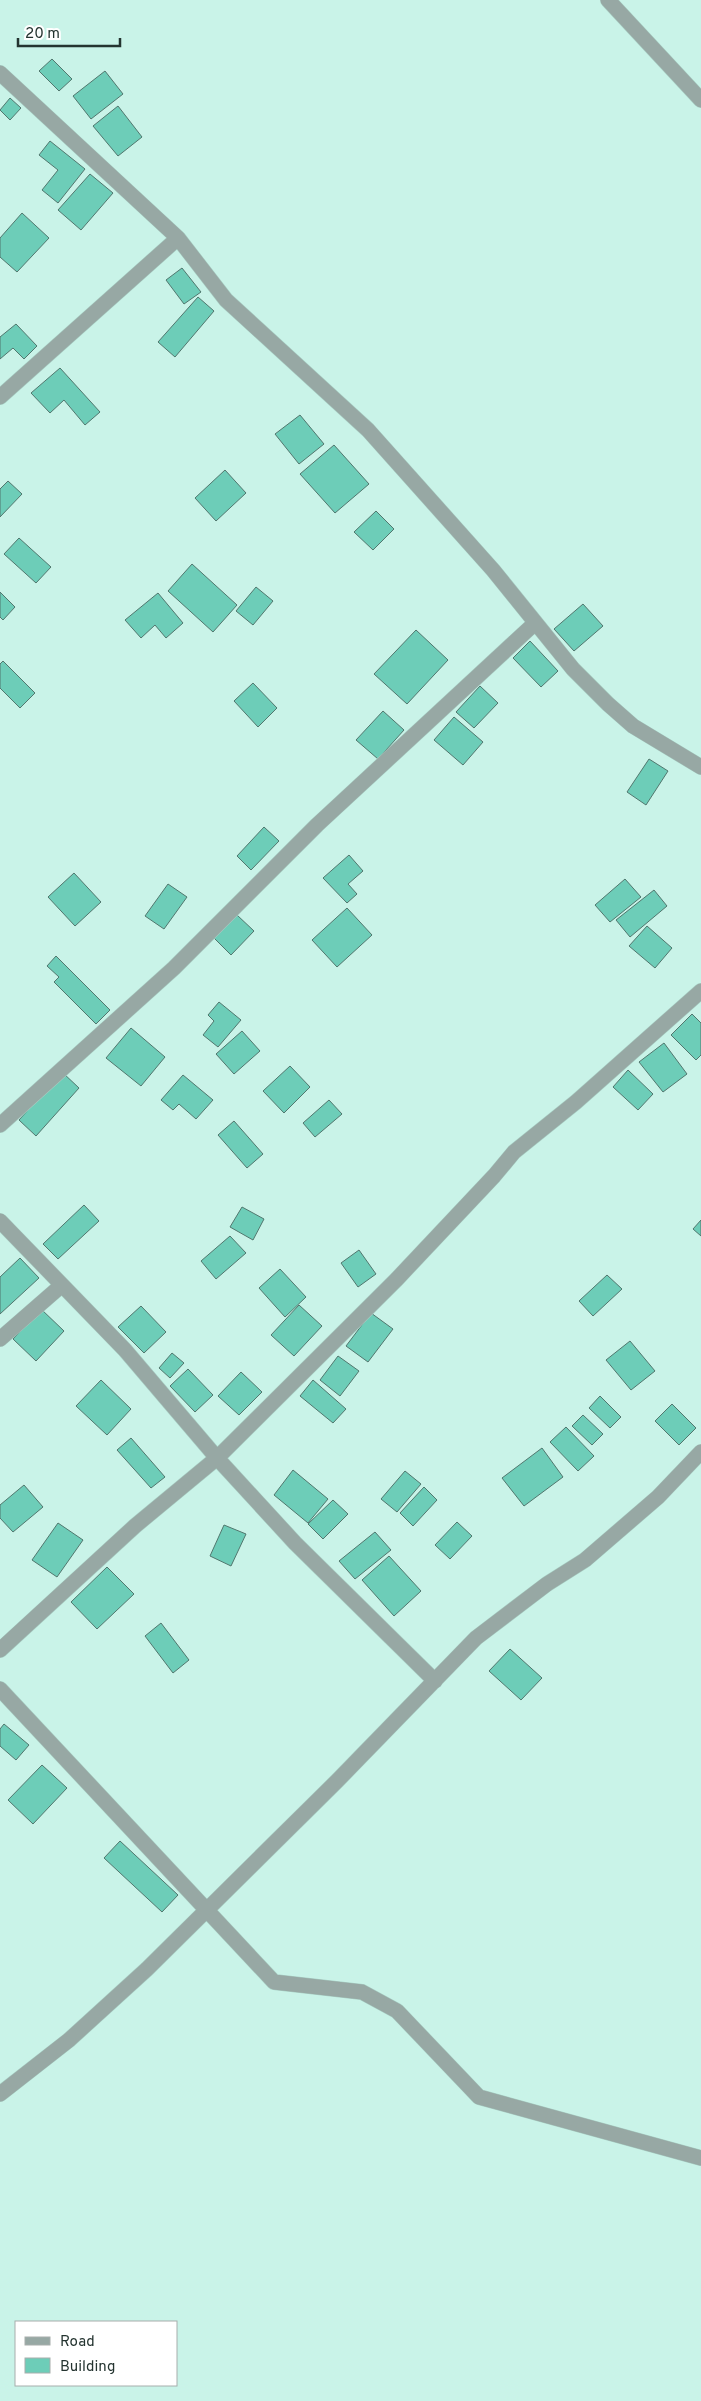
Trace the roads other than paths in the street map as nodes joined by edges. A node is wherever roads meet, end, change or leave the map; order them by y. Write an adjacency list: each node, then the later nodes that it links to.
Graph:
1 (608, 0): 3 (street)
2 (0, 72): 4 (street)
3 (701, 100)
4 (178, 238): 5 (street); 6 (street)
5 (0, 397)
6 (534, 624): 7 (street); 9 (street)
7 (701, 767)
8 (701, 991): 14 (street)
9 (0, 1125)
10 (0, 1221): 11 (street)
11 (62, 1285): 12 (street); 14 (street)
12 (0, 1339)
13 (701, 1452): 16 (street)
14 (217, 1458): 15 (street); 16 (street)
15 (0, 1650)
16 (435, 1680): 18 (street)
17 (0, 1689): 18 (street)
18 (208, 1909): 19 (street); 20 (street)
19 (0, 2094)
20 (701, 2158)

